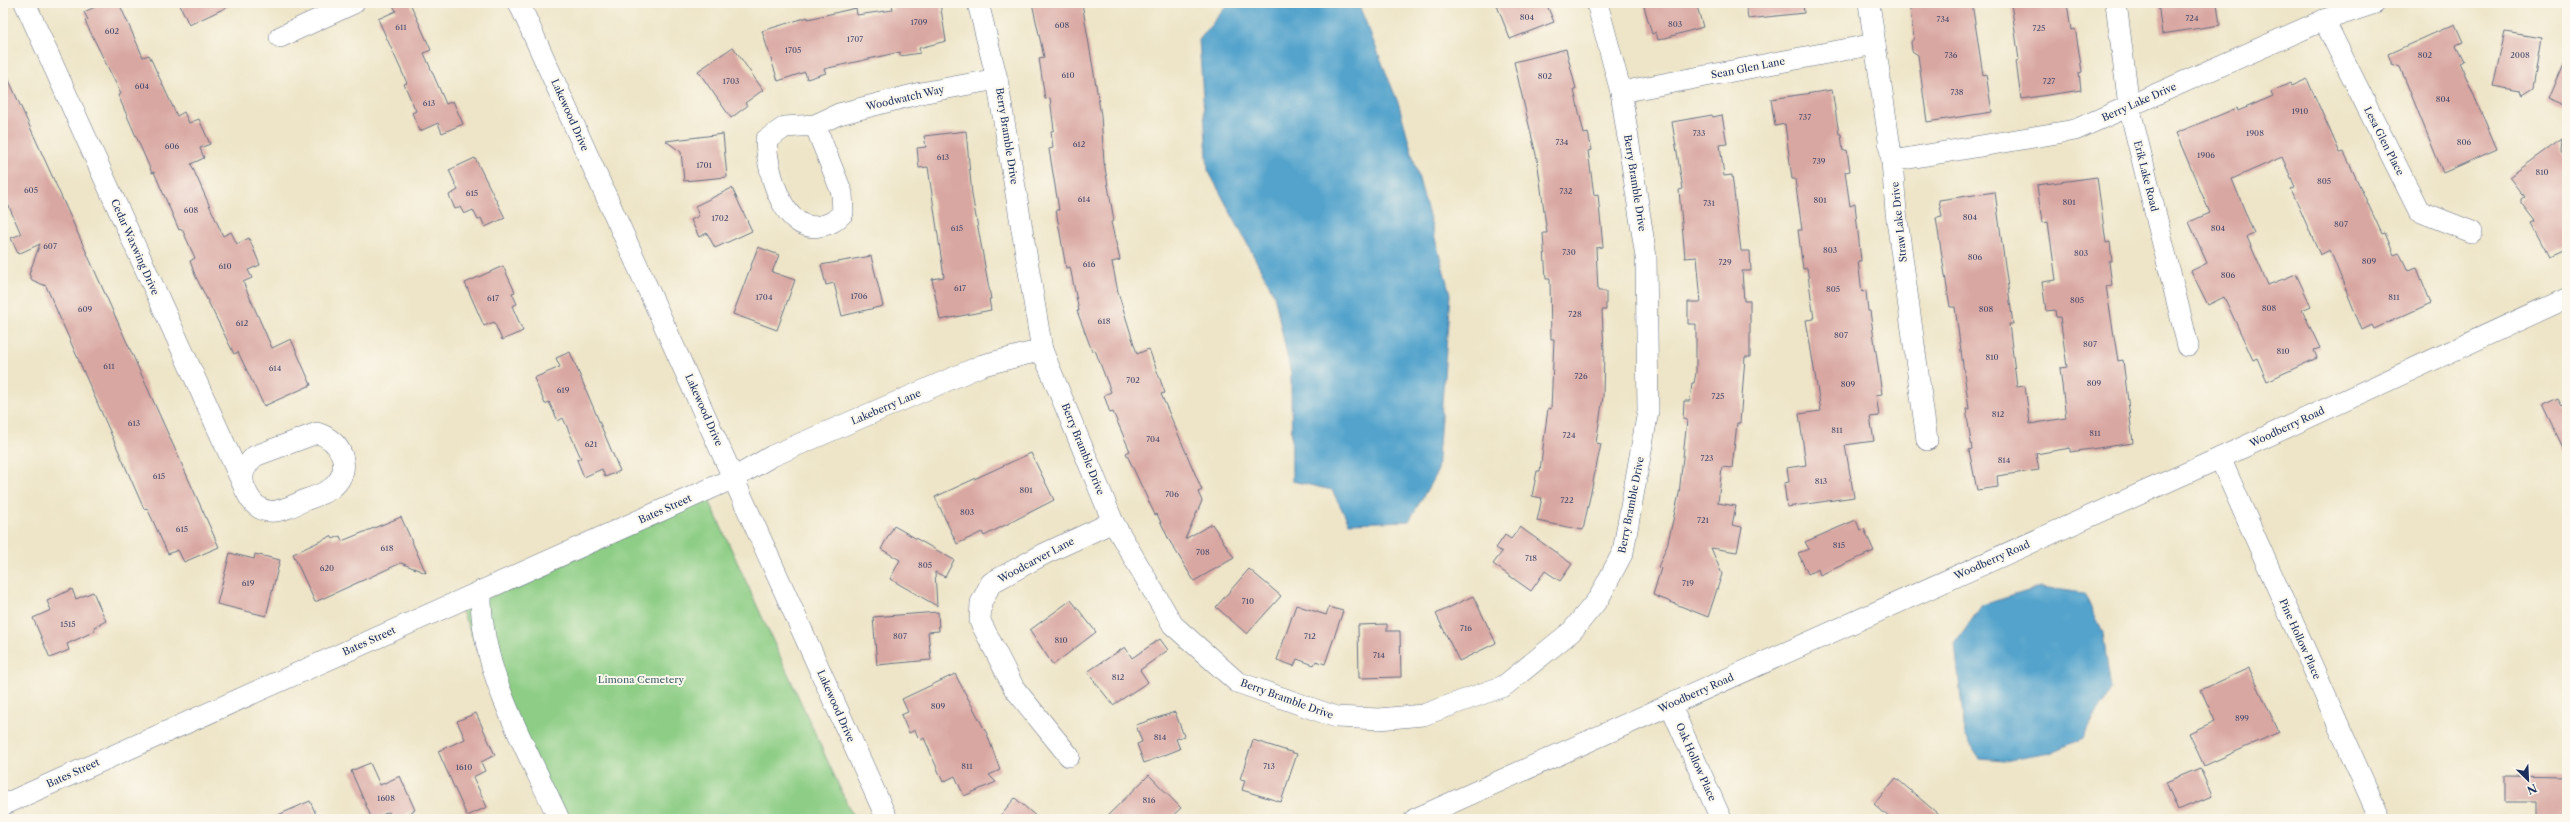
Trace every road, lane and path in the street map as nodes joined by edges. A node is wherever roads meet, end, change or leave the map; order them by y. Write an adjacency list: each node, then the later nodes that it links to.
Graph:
1 (25, 3): 24 (street, Cedar Waxwing Drive)
2 (354, 3): 10 (street)
3 (519, 3): 23 (street, Lakewood Drive)
4 (978, 3): 12 (street, Berry Bramble Drive)
5 (1597, 3): 13 (street, Berry Bramble Drive)
6 (1869, 3): 11 (street, Straw Lake Drive)
7 (2116, 3): 14 (street, Erik Lake Road)
8 (2375, 3): 9 (street, Berry Lake Drive)
9 (2324, 20): 14 (street, Berry Lake Drive); 17 (street, Lesa Glen Place)
10 (280, 37)
11 (1875, 44): 13 (street, Sean Glen Lane); 16 (street, Straw Lake Drive)
12 (997, 79): 15 (street, Woodwatch Way); 20 (street, Berry Bramble Drive)
13 (1621, 92): 25 (street, Berry Bramble Drive)
14 (2129, 106): 16 (street, Berry Lake Drive); 19 (street, Erik Lake Road)
15 (815, 125): 15 (street, Woodwatch Way)
16 (1892, 161): 21 (street, Straw Lake Drive)
17 (2472, 232)
18 (2567, 298): 22 (street, Woodberry Road)
19 (2188, 346)
20 (1042, 350): 23 (street, Lakeberry Lane); 25 (street, Berry Bramble Drive)
21 (1927, 440)
22 (2220, 458): 27 (street, Woodberry Road); 34 (street, Pine Hollow Place)
23 (734, 478): 26 (street, Bates Street); 31 (street, Lakewood Drive)
24 (246, 491): 24 (street)
25 (1113, 522): 28 (street, Woodcarver Lane)
26 (481, 591): 29 (street, Bates Street); 30 (street)
27 (1670, 704): 32 (street, Woodberry Road); 33 (street, Oak Hollow Place)
28 (1069, 756)
29 (3, 804)
30 (560, 819)
31 (887, 819)
32 (1415, 819)
33 (1721, 819)
34 (2380, 819)

